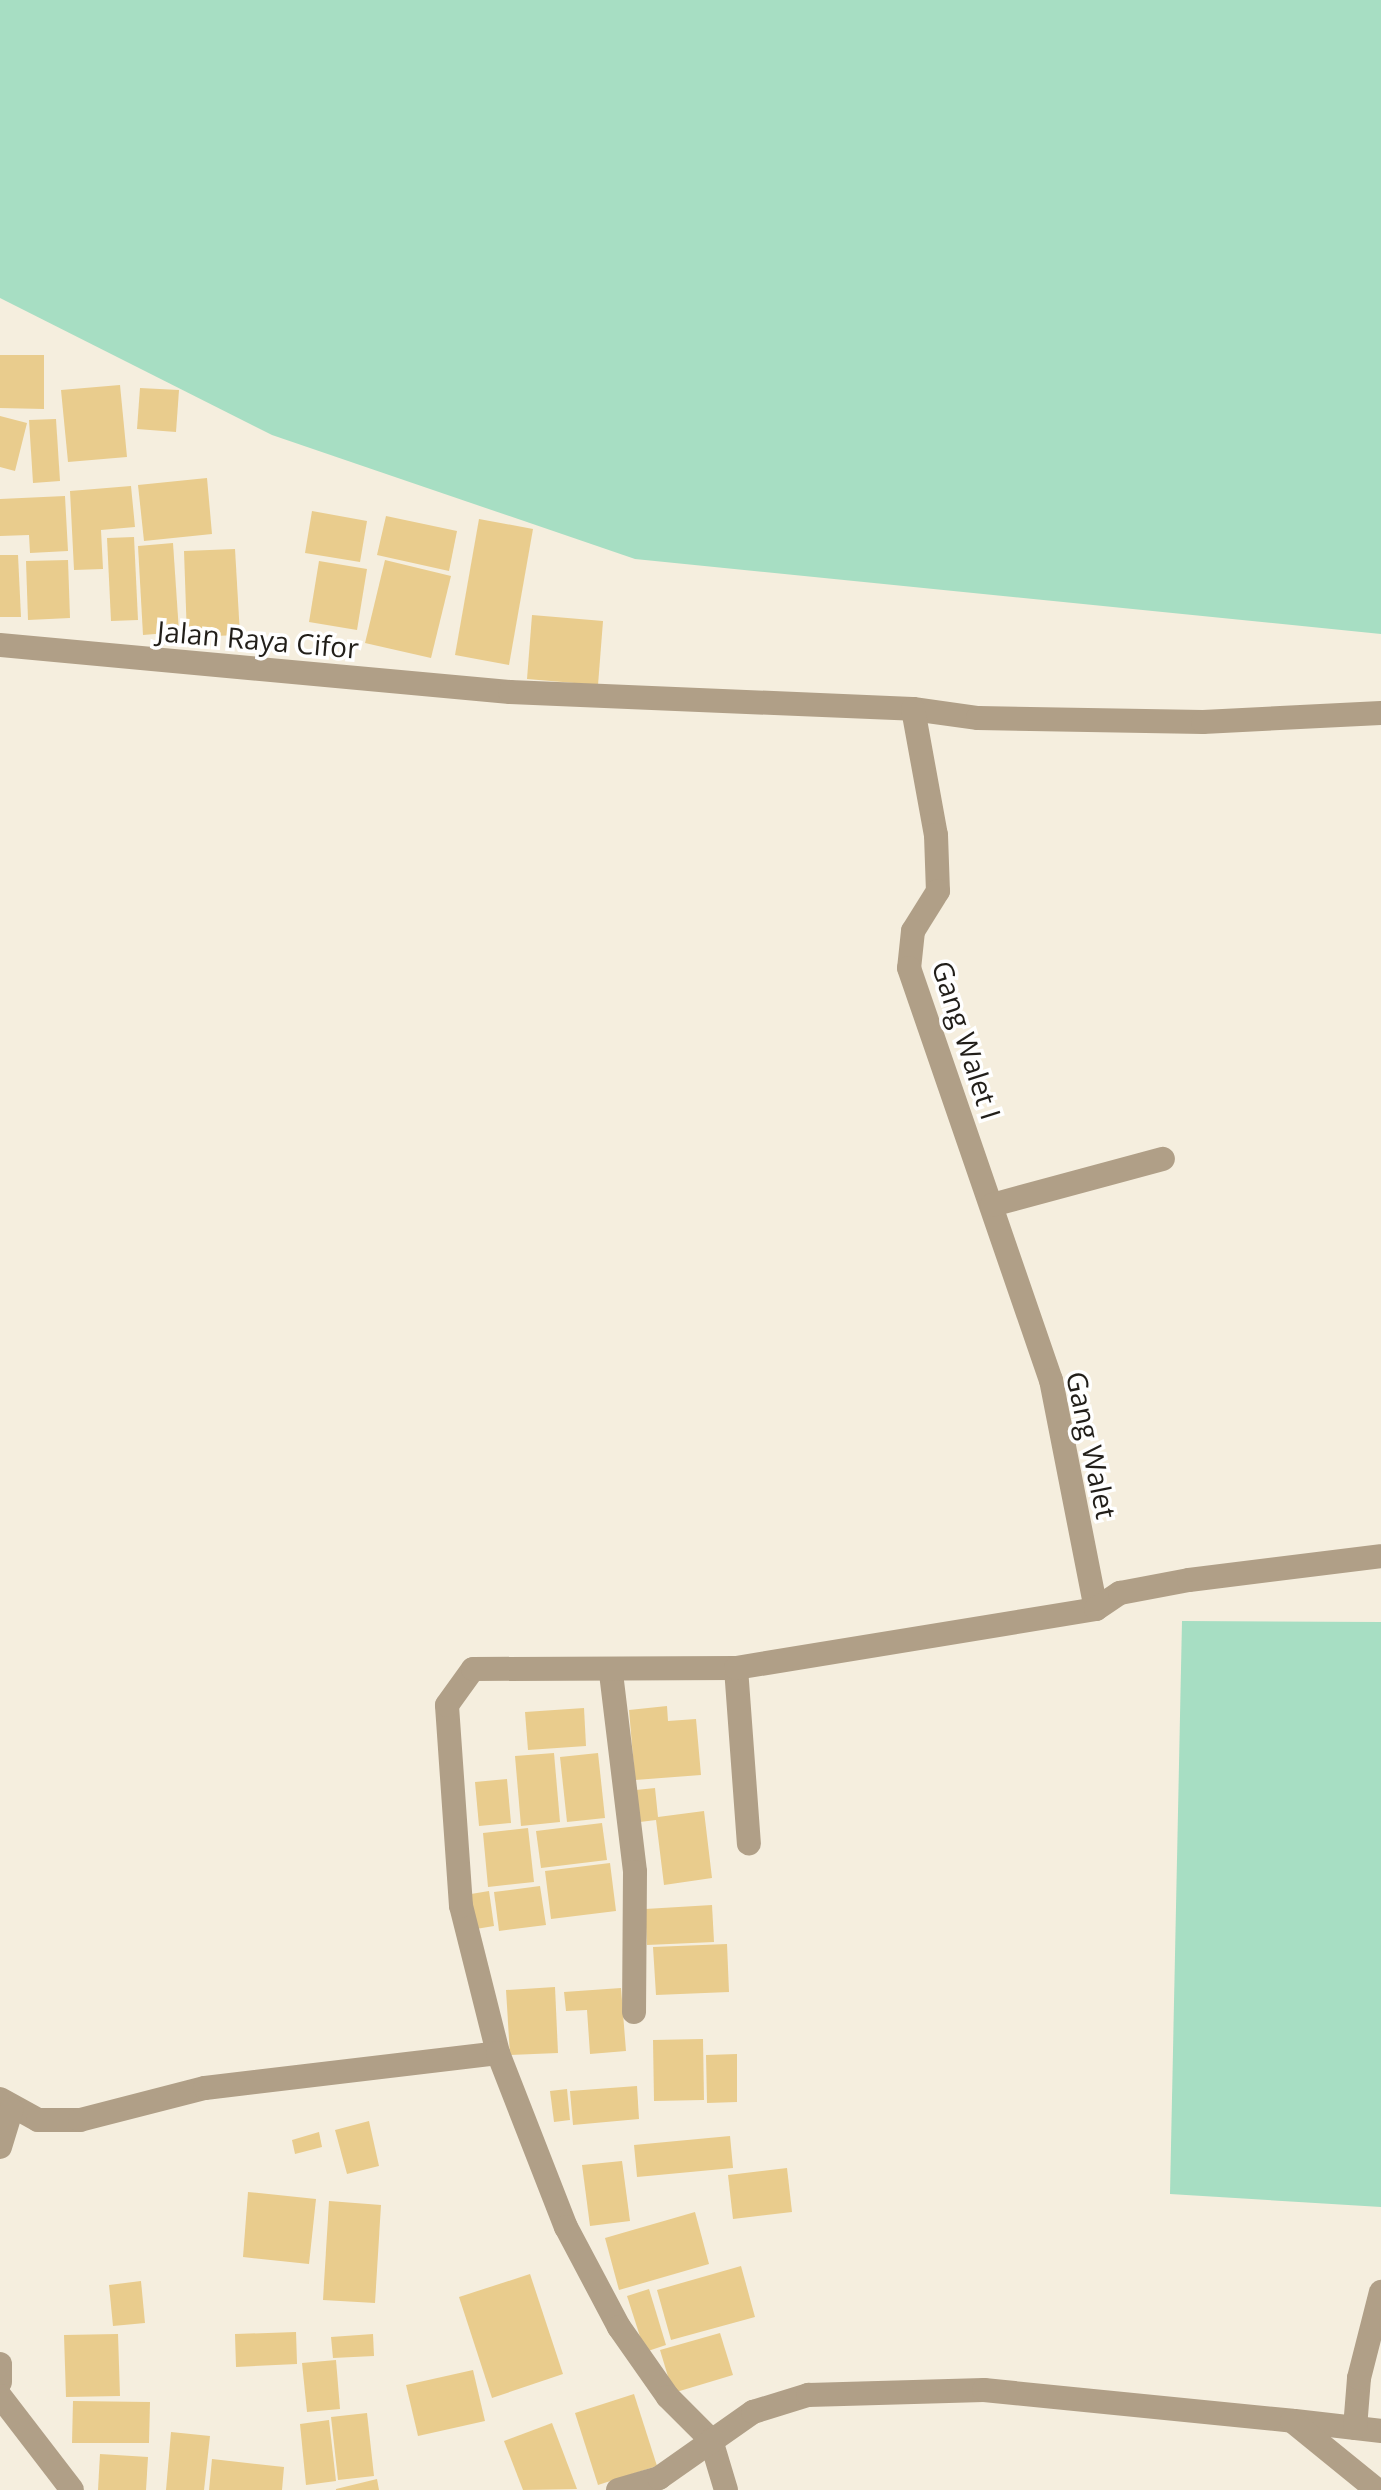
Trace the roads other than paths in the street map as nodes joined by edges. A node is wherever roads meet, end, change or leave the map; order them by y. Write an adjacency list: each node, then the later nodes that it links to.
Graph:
1 (0, 645): 2 (street, Jalan Raya Cifor)
2 (913, 709): 3 (street, Jalan Raya Cifor); 5 (street, Gang Walet I)
3 (1381, 713)
4 (1163, 1159): 5 (street)
5 (992, 1205): 7 (street, Gang Walet)
6 (1381, 1556): 7 (street)
7 (1096, 1609): 8 (street)
8 (736, 1668): 9 (street); 10 (street)
9 (611, 1673): 11 (street); 12 (street)
10 (749, 1844)
11 (634, 2012)
12 (498, 2053): 13 (street); 22 (street)
13 (6, 2105): 14 (street)
14 (0, 2147)
15 (1381, 2292): 20 (street)
16 (0, 2364): 17 (street)
17 (0, 2382)
18 (0, 2396): 23 (street)
19 (1292, 2421): 20 (street); 22 (street); 26 (street)
20 (1355, 2428): 21 (street)
21 (1381, 2431)
22 (711, 2440): 24 (street); 25 (street)
23 (72, 2490)
24 (618, 2490)
25 (726, 2490)
26 (1377, 2490)

